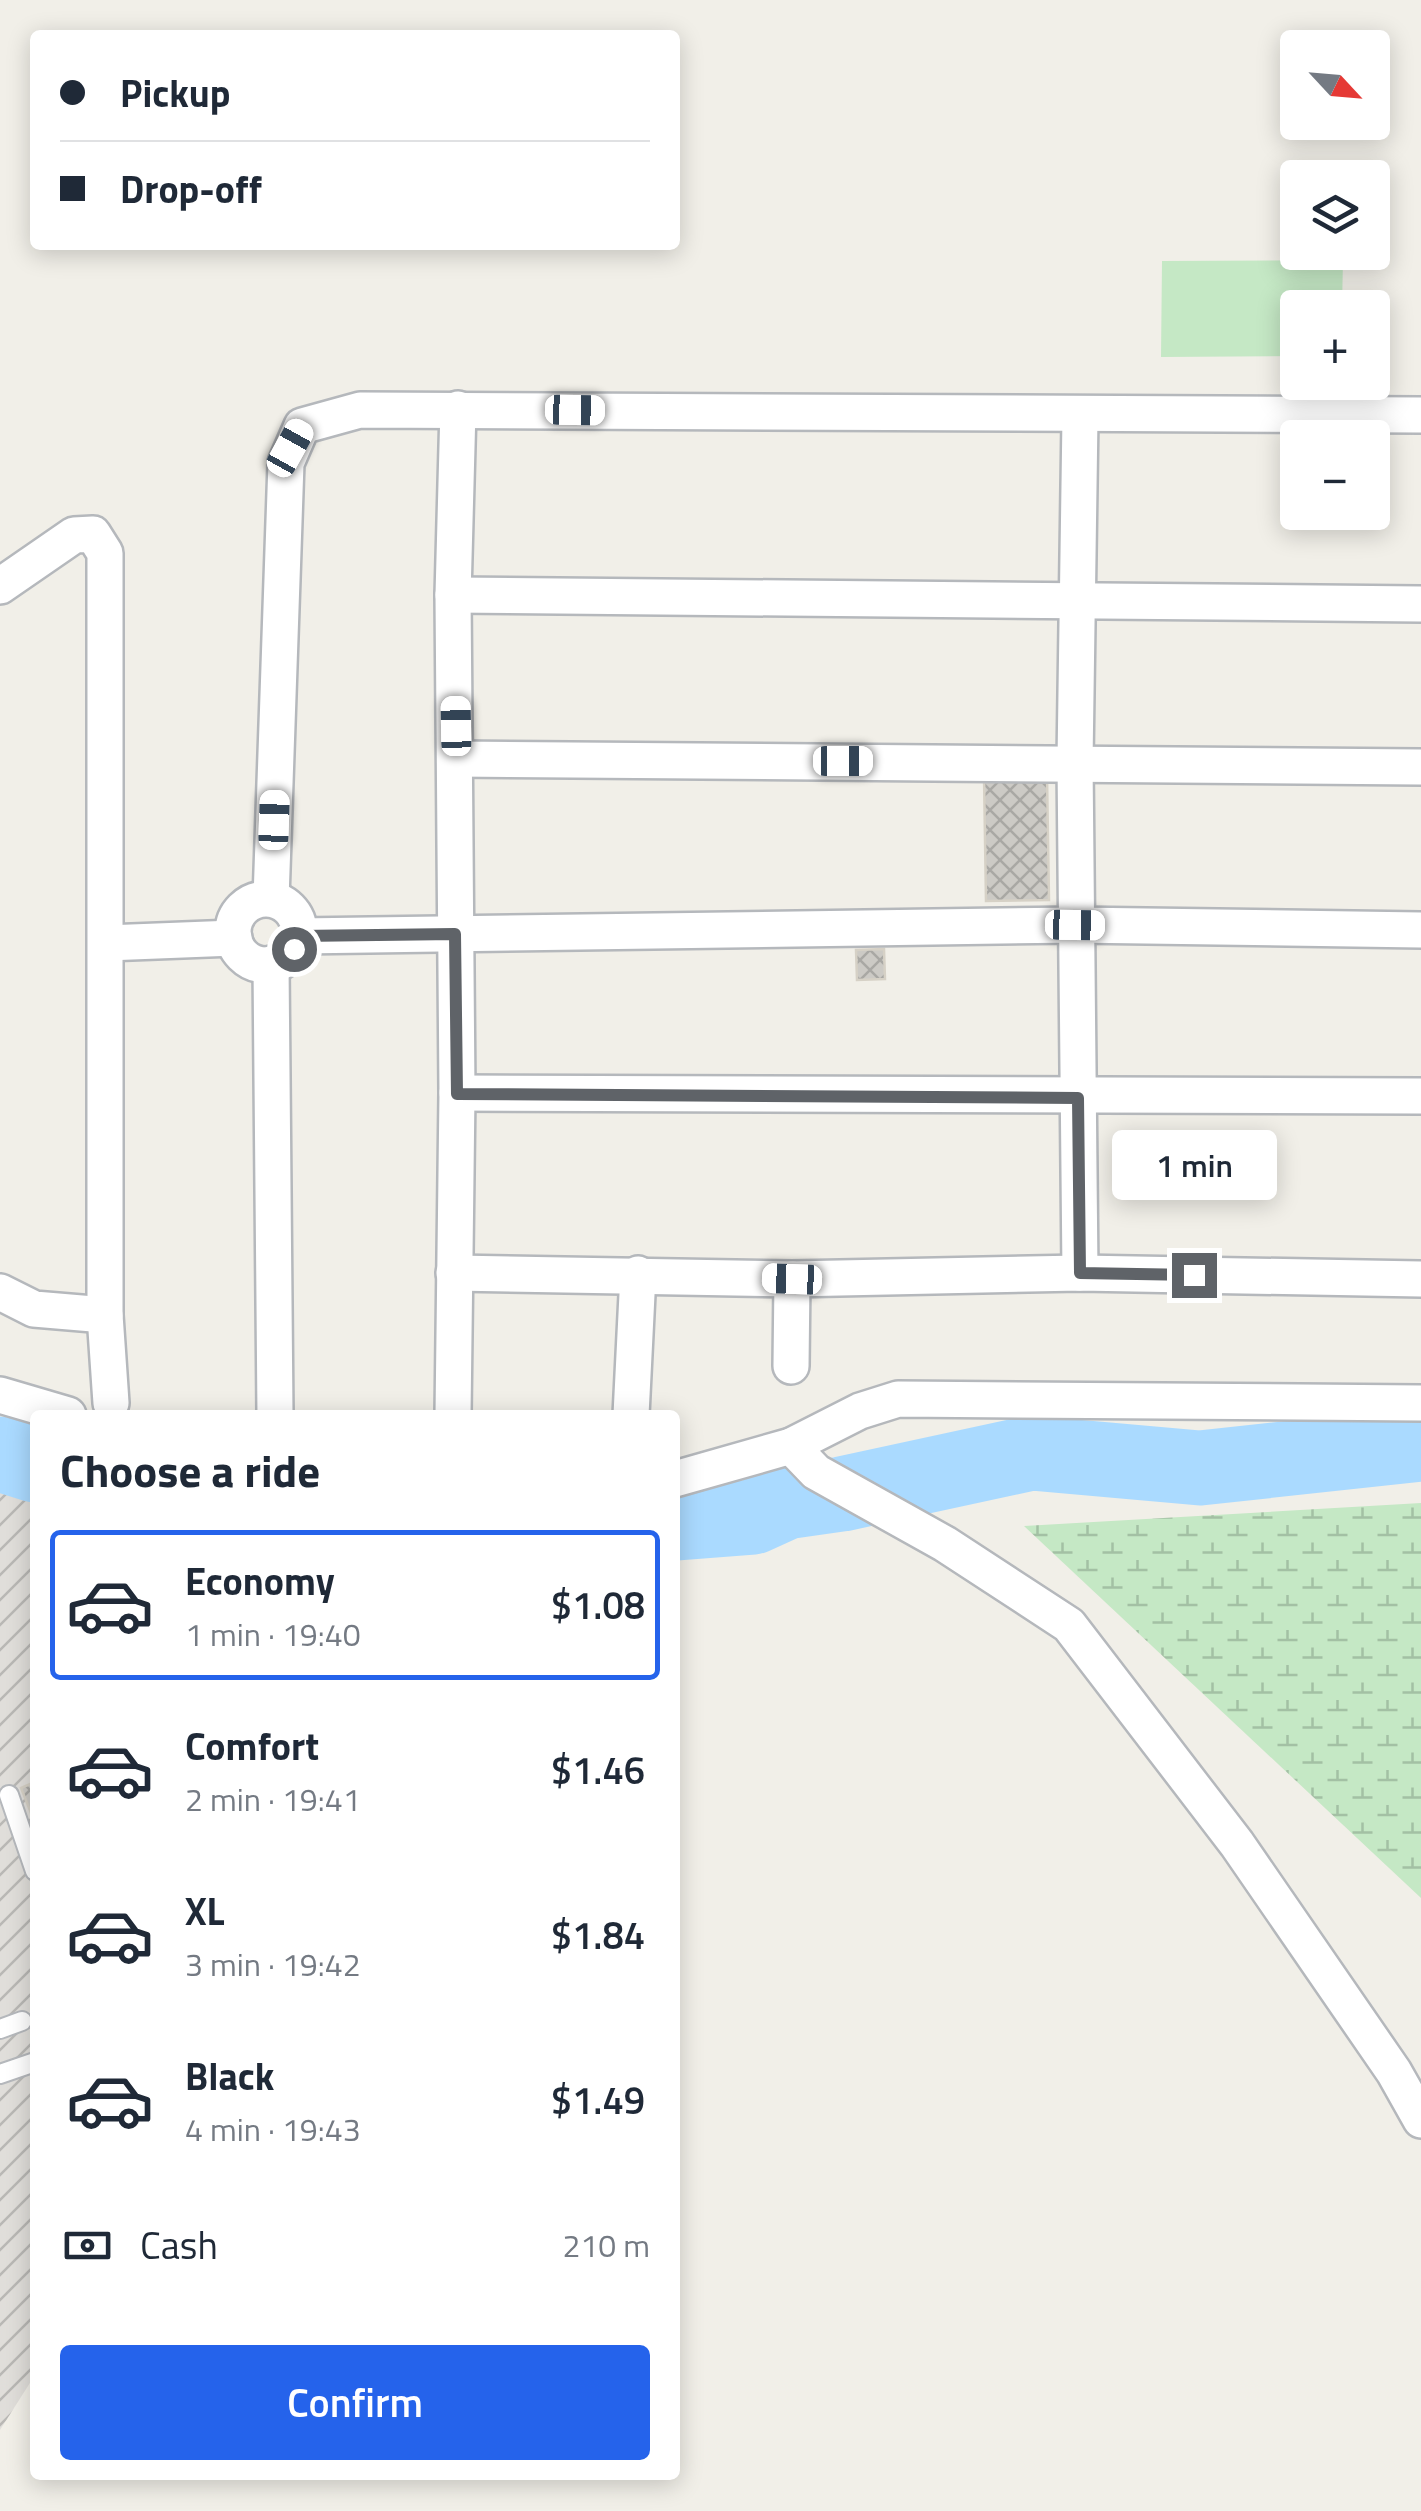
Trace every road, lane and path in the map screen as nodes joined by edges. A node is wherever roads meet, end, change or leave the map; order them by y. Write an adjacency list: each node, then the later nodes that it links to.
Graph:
1 (458, 408): 3 (street); 5 (street); 11 (street)
2 (1421, 415): 3 (street)
3 (1080, 416): 6 (street)
4 (0, 586): 17 (street)
5 (454, 595): 6 (street); 8 (street)
6 (1078, 601): 7 (street); 9 (street)
7 (1421, 604)
8 (456, 759): 9 (street); 14 (street)
9 (1075, 762): 10 (street); 12 (street)
10 (1421, 767)
11 (271, 899): 15 (street); 16 (street)
12 (1075, 925): 13 (street); 14 (street); 21 (street)
13 (1421, 930)
14 (455, 934): 15 (street); 19 (street)
15 (299, 936): 18 (street)
16 (234, 938): 17 (street); 18 (street)
17 (106, 943): 28 (street)
18 (271, 964): 34 (street)
19 (457, 1094): 21 (street); 22 (street)
20 (1421, 1096): 21 (street)
21 (1078, 1098): 23 (street)
22 (454, 1273): 24 (street); 35 (street)
23 (1080, 1273): 25 (street); 26 (street)
24 (638, 1274): 25 (street); 36 (street)
25 (792, 1279): 29 (street)
26 (1421, 1280)
27 (0, 1292): 28 (street)
28 (105, 1315): 32 (street)
29 (791, 1366)
30 (0, 1395): 33 (street)
31 (1421, 1403): 37 (street)
32 (111, 1404)
33 (51, 1410)
34 (276, 1410)
35 (453, 1410)
36 (630, 1410)
37 (791, 1446): 38 (street); 45 (street)
38 (680, 1478)
39 (8, 1795): 40 (lane)
40 (30, 1857)
41 (22, 2021): 42 (lane)
42 (0, 2029)
43 (30, 2064): 44 (lane)
44 (0, 2074)
45 (1421, 2120)

